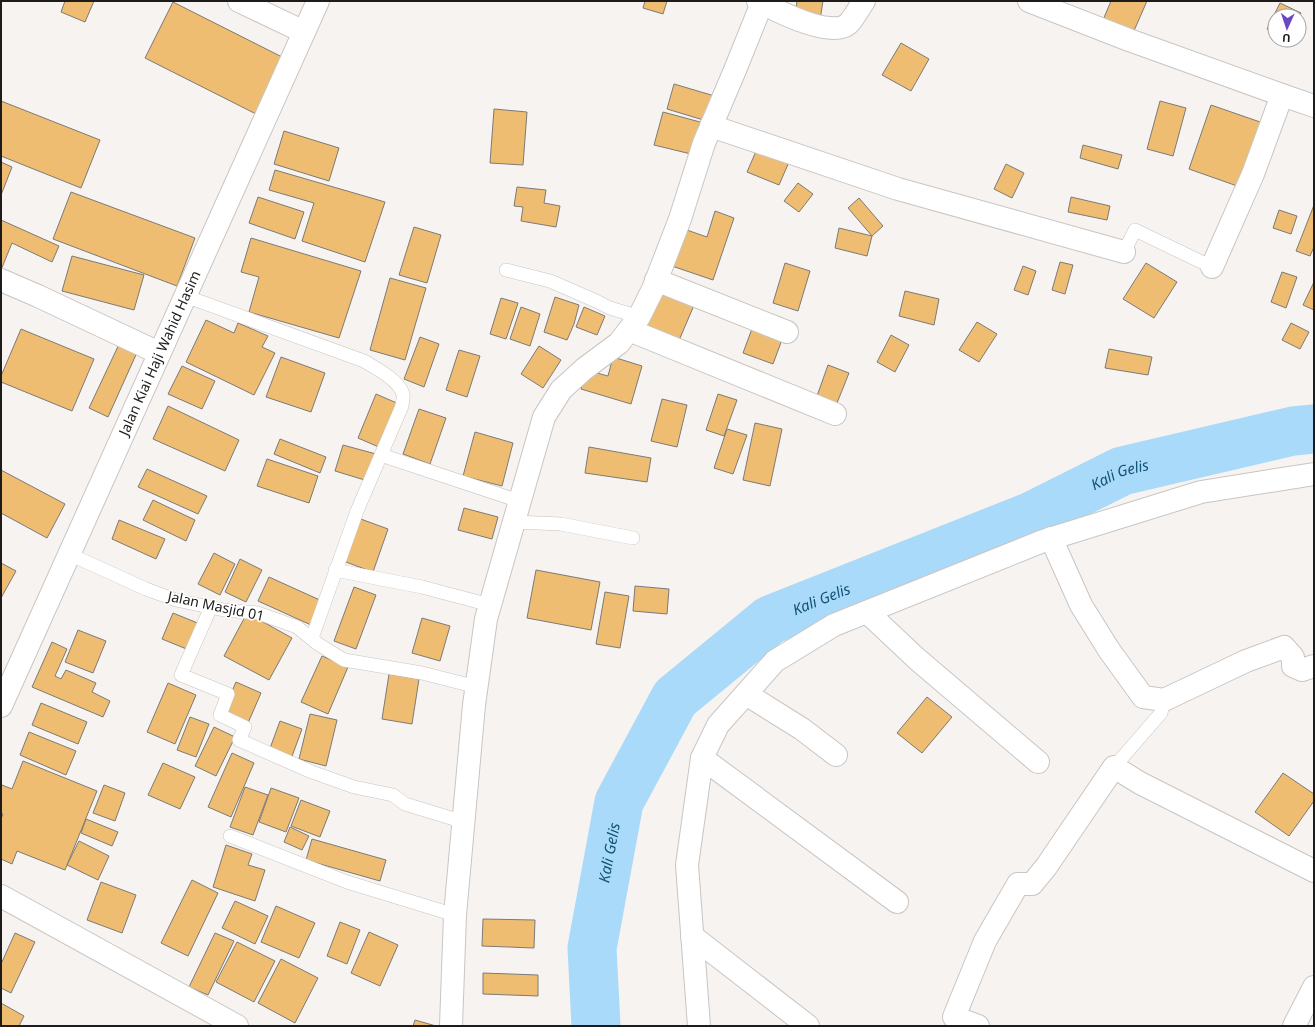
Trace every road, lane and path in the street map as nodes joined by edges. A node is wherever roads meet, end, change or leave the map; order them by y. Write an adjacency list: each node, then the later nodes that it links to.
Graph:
1 (239, 1): 6 (street)
2 (318, 1): 6 (street, Jalan Kiai Haji Wahid Hasim)
3 (864, 1): 5 (street)
4 (1029, 1): 7 (street)
5 (760, 2): 9 (street)
6 (304, 32): 15 (street, Jalan Kiai Haji Wahid Hasim)
7 (1282, 95): 8 (street); 11 (street)
8 (1314, 106)
9 (711, 126): 10 (street); 14 (street)
10 (1124, 252): 11 (lane)
11 (1212, 267)
12 (506, 270): 16 (lane)
13 (1, 280): 18 (street)
14 (656, 280): 16 (street); 17 (street)
15 (185, 296): 18 (street, Jalan Kiai Haji Wahid Hasim); 20 (lane)
16 (634, 324): 19 (street); 22 (street)
17 (787, 332)
18 (159, 353): 26 (street, Jalan Kiai Haji Wahid Hasim)
19 (835, 414)
20 (381, 455): 22 (lane); 27 (lane)
21 (1314, 474): 25 (street)
22 (519, 501): 23 (street)
23 (514, 522): 24 (lane); 28 (street)
24 (633, 538)
25 (1051, 538): 30 (street); 35 (street)
26 (69, 554): 29 (lane, Jalan Masjid 01); 36 (street, Jalan Kiai Haji Wahid Hasim)
27 (336, 570): 28 (lane); 31 (lane)
28 (490, 605): 33 (street)
29 (211, 607): 31 (lane, Jalan Masjid 01); 41 (lane)
30 (867, 612): 34 (street); 39 (street)
31 (312, 638): 33 (lane, Jalan Masjid 01)
32 (1314, 666): 35 (street)
33 (477, 687): 41 (street)
34 (746, 694): 37 (street); 38 (street)
35 (1164, 700): 40 (lane)
36 (1, 706)
37 (836, 754)
38 (702, 758): 45 (street); 47 (street)
39 (1038, 762)
40 (1114, 767): 43 (street); 53 (street)
41 (464, 822): 46 (street)
42 (230, 836): 46 (lane)
43 (1314, 871)
44 (1, 896): 49 (street)
45 (896, 902)
46 (455, 915): 50 (street)
47 (692, 936): 51 (street); 52 (street)
48 (1314, 987): 54 (street)
49 (237, 1026)
50 (451, 1026)
51 (698, 1026)
52 (808, 1026)
53 (978, 1026)
54 (1294, 1026)

